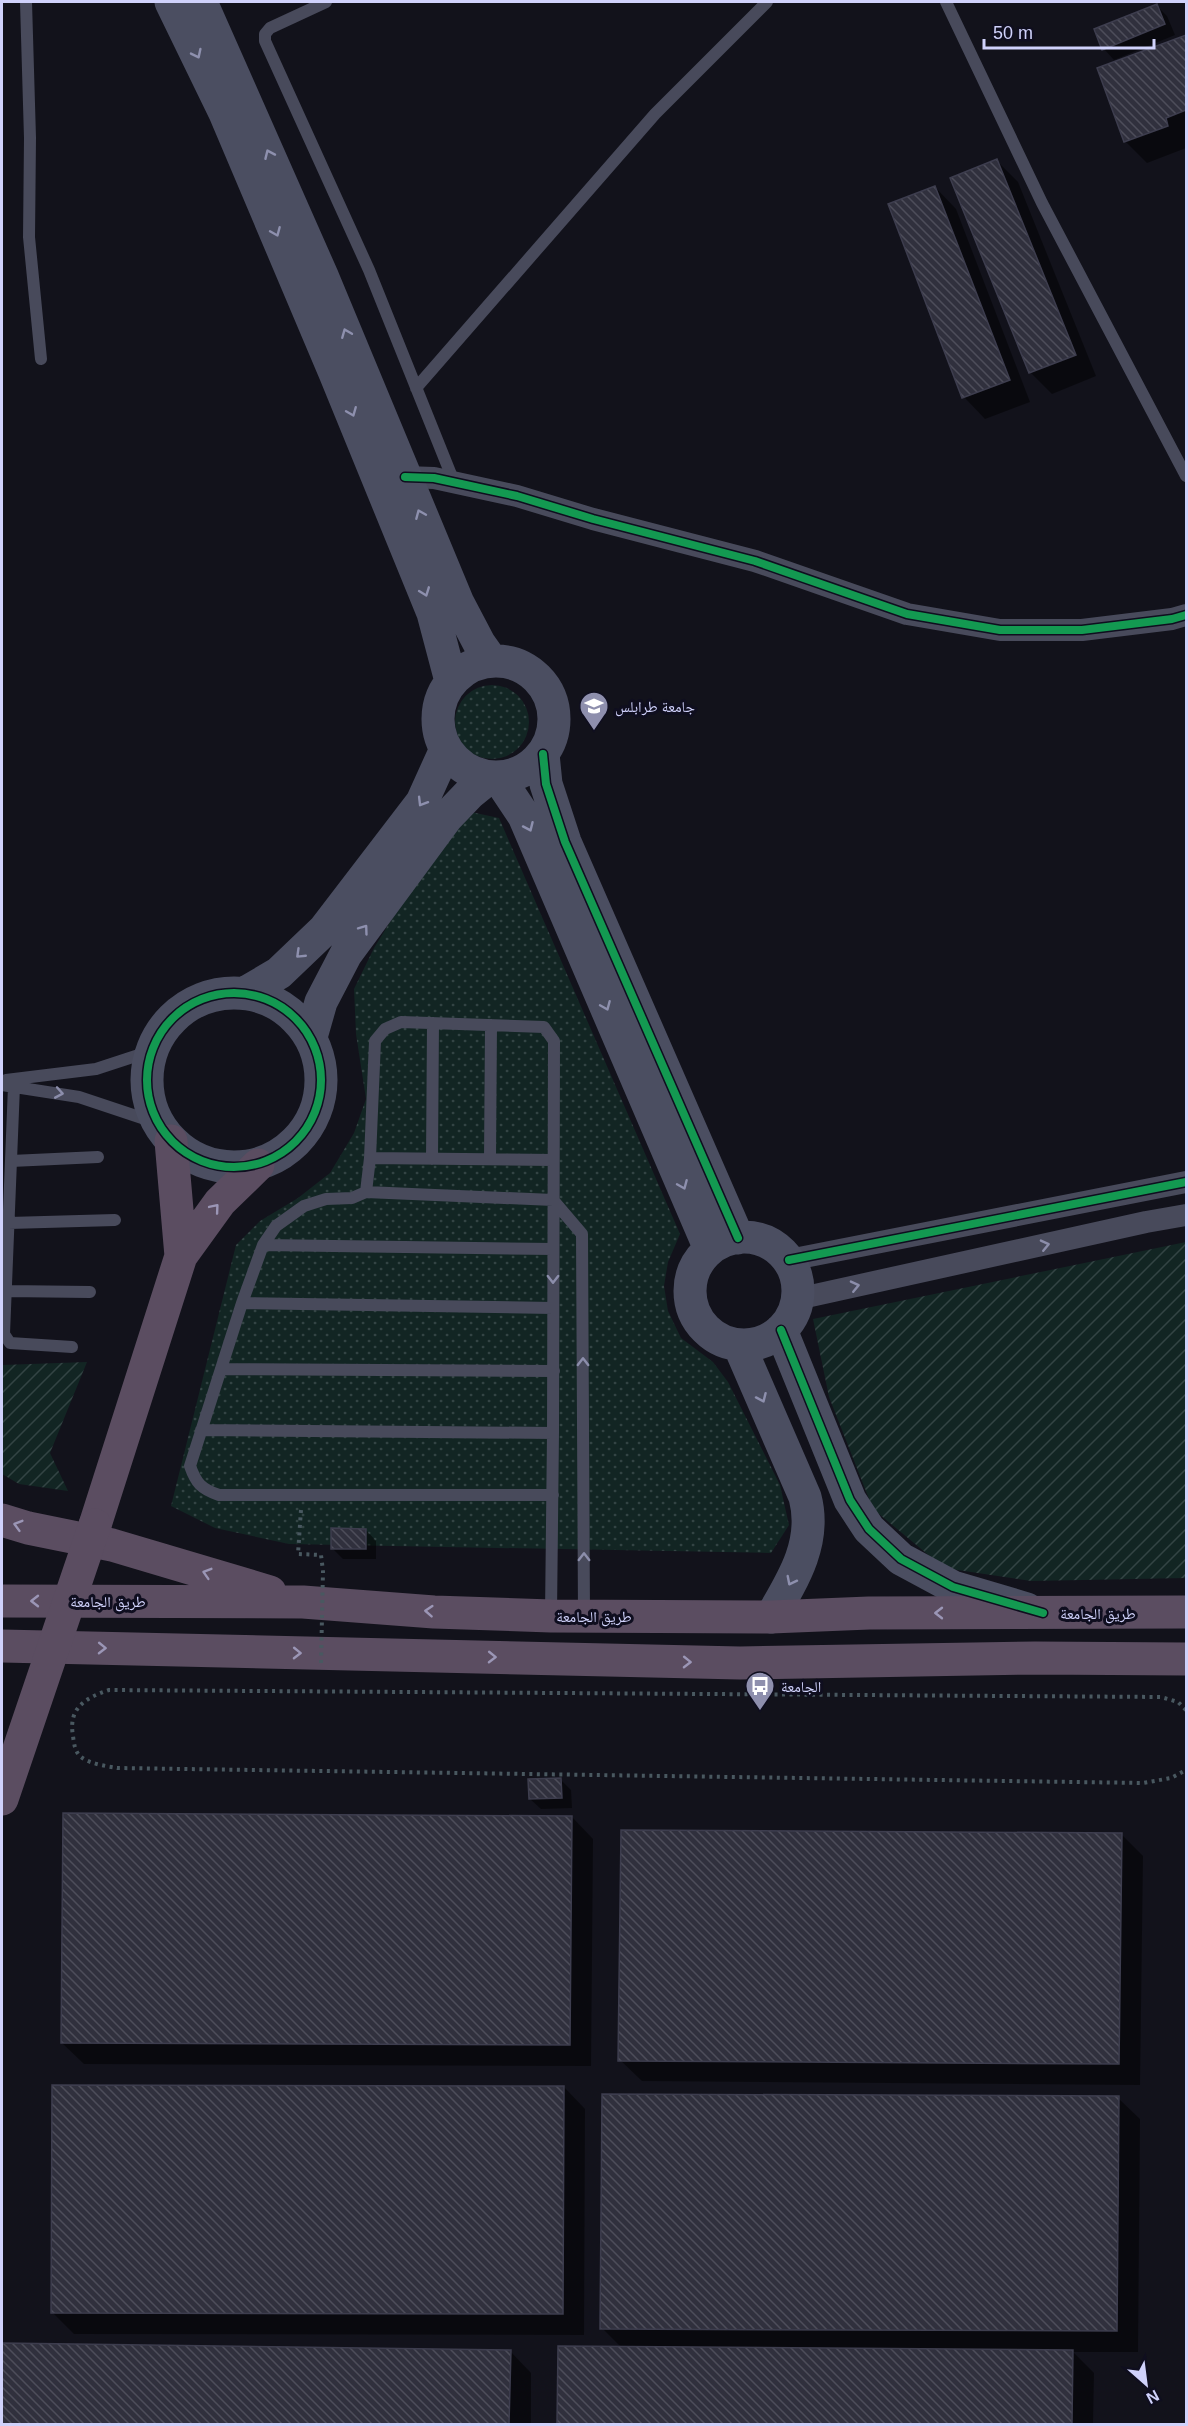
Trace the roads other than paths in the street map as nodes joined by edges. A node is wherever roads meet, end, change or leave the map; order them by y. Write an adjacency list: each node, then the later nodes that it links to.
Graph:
1 (26, 2): 7 (lane)
2 (171, 2): 14 (street, one-way to 14)
3 (201, 2): 10 (street, one-way to 3)
4 (326, 2): 8 (lane)
5 (767, 2): 8 (lane)
6 (946, 2): 9 (lane)
7 (41, 359)
8 (416, 388): 11 (lane)
9 (1186, 476)
10 (405, 477): 11 (street); 13 (street, one-way to 10)
11 (454, 482): 12 (street)
12 (1186, 615)
13 (491, 660): 14 (street); 16 (street)
14 (451, 681): 15 (street)
15 (446, 749): 17 (street); 18 (street, one-way to 18)
16 (543, 754): 17 (street); 38 (street)
17 (494, 777): 21 (street, one-way to 17); 38 (street, one-way to 38)
18 (245, 993): 21 (street); 22 (street)
19 (433, 1023): 20 (lane); 26 (lane); 27 (lane)
20 (491, 1025): 28 (lane); 29 (lane)
21 (311, 1037): 31 (street)
22 (151, 1051): 23 (lane); 24 (street)
23 (6, 1084): 24 (lane, one-way to 24); 30 (lane)
24 (164, 1132): 31 (street); 41 (highway)
25 (98, 1157): 30 (lane)
26 (370, 1158): 27 (lane); 33 (lane)
27 (432, 1158): 28 (lane)
28 (490, 1159): 29 (lane)
29 (553, 1160): 34 (lane)
30 (11, 1161): 37 (lane)
31 (258, 1165): 41 (highway, one-way to 31)
32 (1186, 1182): 42 (street)
33 (366, 1192): 34 (lane); 39 (lane)
34 (553, 1200): 40 (lane); 61 (lane, one-way to 34)
35 (1186, 1215): 45 (street, one-way to 35)
36 (115, 1220): 37 (lane)
37 (9, 1223): 43 (lane)
38 (724, 1244): 42 (street); 49 (street)
39 (263, 1245): 40 (lane); 46 (lane)
40 (553, 1249): 47 (lane, one-way to 47)
41 (182, 1256): 66 (highway, bridge)
42 (789, 1260): 45 (street)
43 (6, 1291): 44 (lane); 50 (lane)
44 (90, 1292)
45 (798, 1299): 48 (street)
46 (242, 1303): 47 (lane); 51 (lane)
47 (553, 1308): 52 (lane)
48 (781, 1330): 49 (street); 60 (street)
49 (739, 1345): 63 (street, one-way to 63)
50 (72, 1347)
51 (221, 1369): 52 (lane); 53 (lane)
52 (554, 1371): 54 (lane)
53 (201, 1430): 54 (lane); 55 (lane)
54 (553, 1433): 55 (lane)
55 (553, 1495): 62 (lane)
56 (2, 1520): 58 (highway, one-way to 56)
57 (2, 1601): 58 (highway, طريق الجامعة, one-way to 57)
58 (303, 1602): 62 (highway, طريق الجامعة, one-way to 58)
59 (1186, 1612): 60 (highway, طريق الجامعة)
60 (1043, 1613): 63 (highway, طريق الجامعة, one-way to 63)
61 (584, 1615): 62 (highway, طريق الجامعة); 63 (highway, طريق الجامعة)
62 (551, 1616)
63 (771, 1617)
64 (2, 1646): 65 (highway, one-way to 65)
65 (1186, 1659)
66 (2, 1799)

